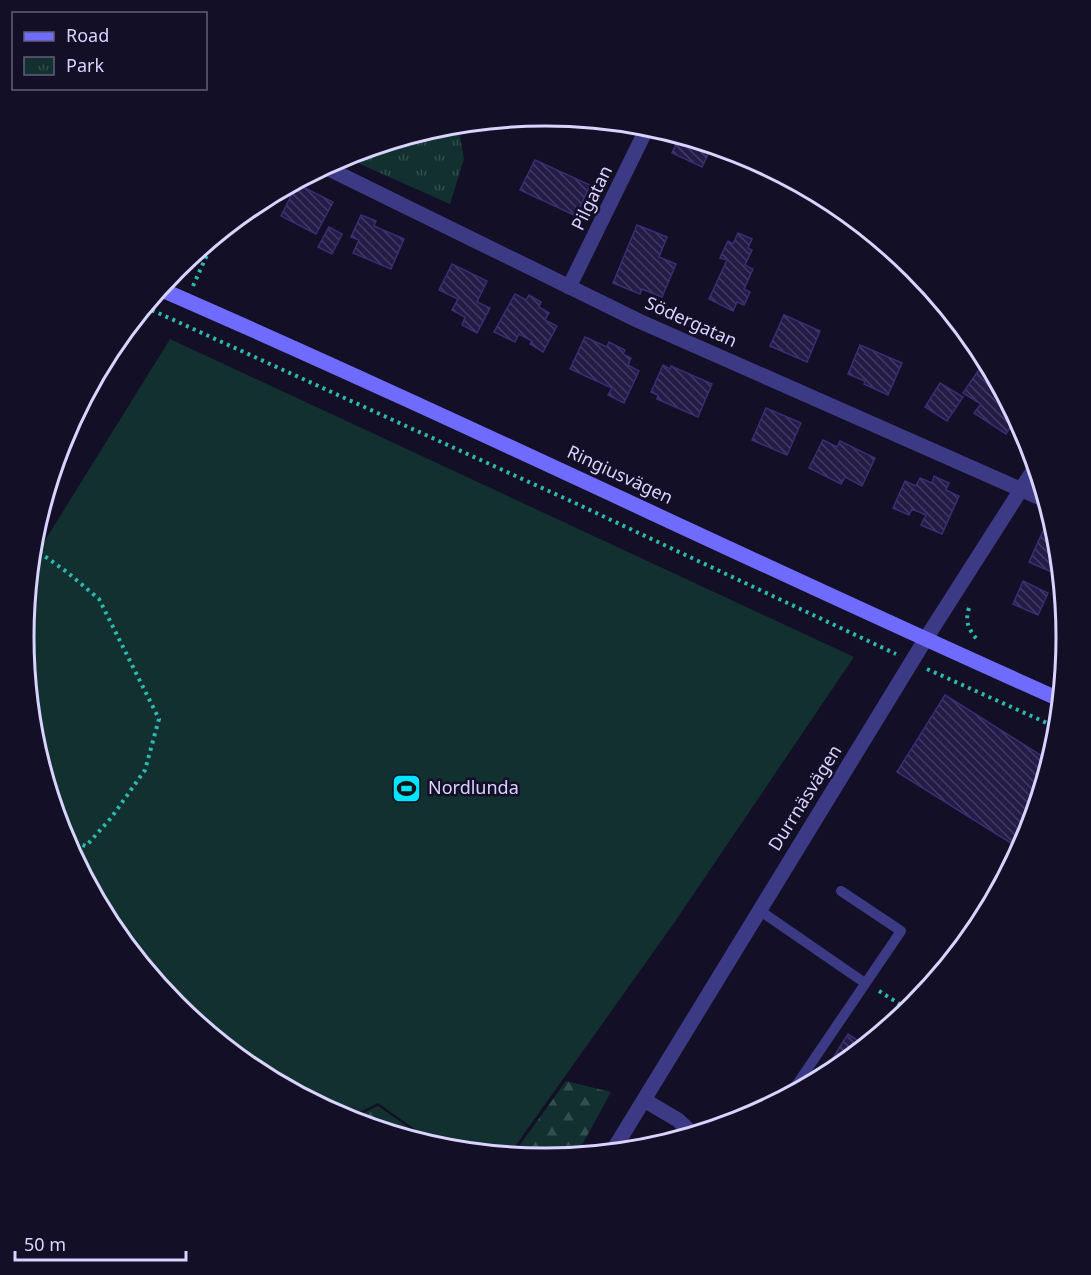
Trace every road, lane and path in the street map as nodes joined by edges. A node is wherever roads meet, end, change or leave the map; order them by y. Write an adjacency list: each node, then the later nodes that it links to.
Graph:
1 (643, 136): 4 (street, Pilgatan)
2 (335, 172): 4 (street, Södergatan)
3 (207, 255): 6 (path)
4 (569, 287): 9 (street, Södergatan)
5 (169, 293): 6 (street, Ringiusvägen)
6 (187, 300): 13 (street, Ringiusvägen)
7 (153, 311): 14 (path)
8 (1030, 476): 9 (street, Durrnäsvägen)
9 (1021, 491): 10 (street, Södergatan); 13 (street, Durrnäsvägen)
10 (1036, 497)
11 (42, 554): 19 (path)
12 (969, 606): 15 (path)
13 (925, 640): 14 (street, Durrnäsvägen); 15 (street, Ringiusvägen)
14 (913, 660): 16 (path); 21 (street, Durrnäsvägen)
15 (973, 661): 16 (path); 17 (street, Ringiusvägen)
16 (963, 683): 18 (path)
17 (1053, 696)
18 (1049, 724)
19 (78, 844)
20 (840, 891): 22 (lane)
21 (759, 910): 22 (lane); 25 (street, Durrnäsvägen)
22 (865, 983): 23 (path); 24 (lane)
23 (901, 1005)
24 (799, 1081)
25 (644, 1100): 26 (street); 27 (street, Durrnäsvägen)
26 (687, 1128)
27 (617, 1143)

